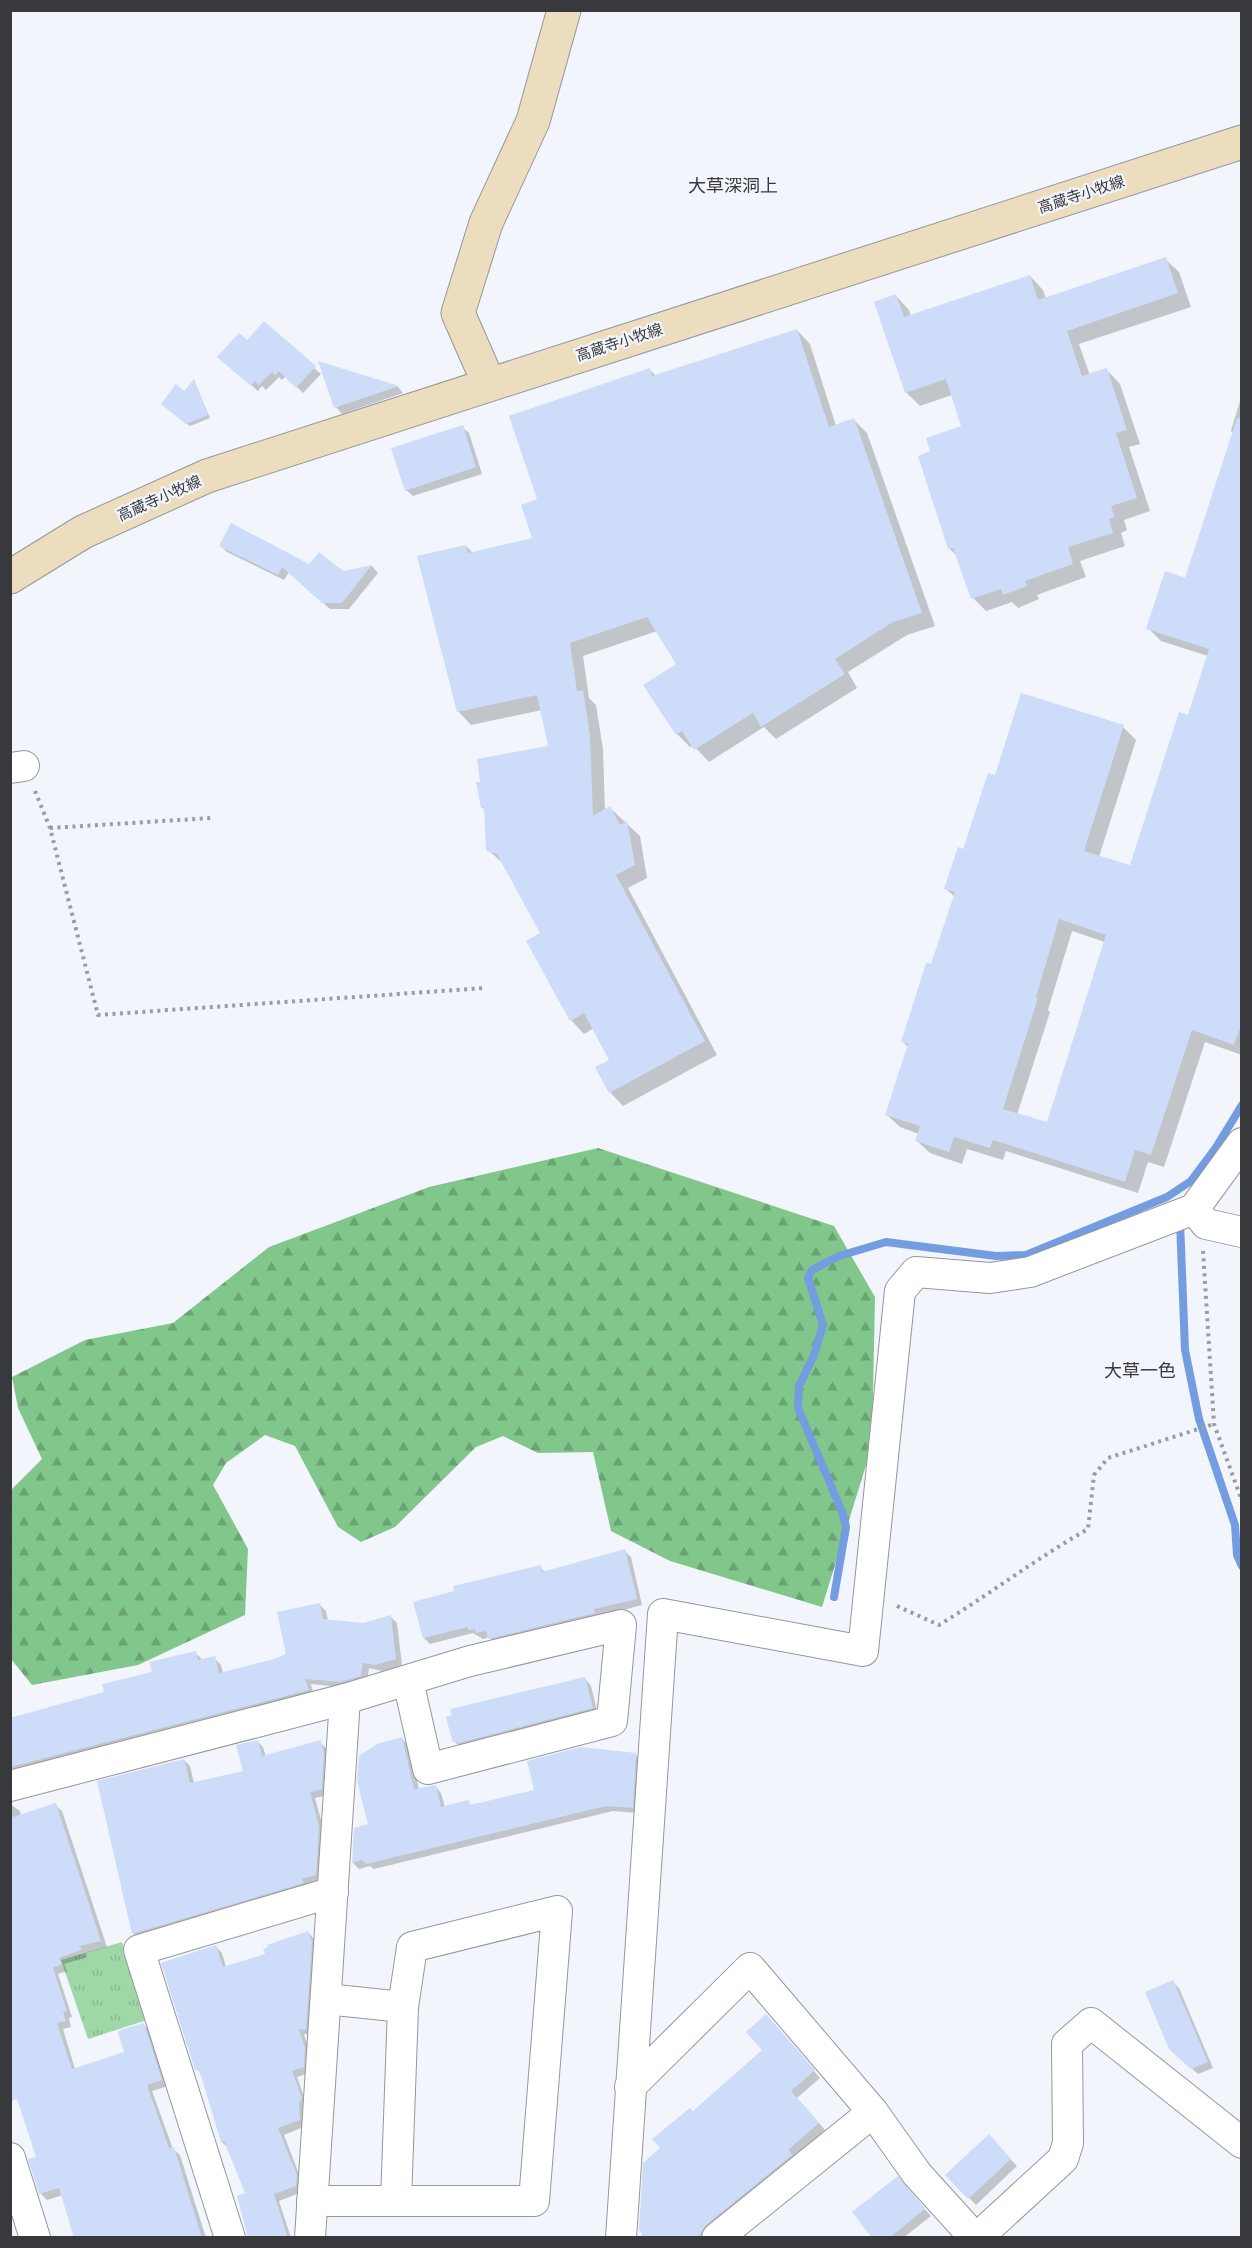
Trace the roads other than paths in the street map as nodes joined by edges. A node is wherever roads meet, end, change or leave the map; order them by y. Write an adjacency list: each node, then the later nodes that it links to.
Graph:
1 (564, 10): 3 (main road)
2 (1242, 142): 3 (main road, 高蔵寺小牧線)
3 (489, 384): 4 (main road, 高蔵寺小牧線)
4 (10, 577)
5 (1242, 1143): 6 (street)
6 (1200, 1216): 7 (street); 14 (street)
7 (1242, 1232)
8 (408, 1681): 8 (street); 9 (street)
9 (345, 1699): 10 (street); 11 (street)
10 (10, 1786)
11 (333, 1892): 12 (street); 21 (street)
12 (326, 1999): 13 (street); 18 (street)
13 (403, 2007): 19 (street); 19 (street)
14 (630, 2087): 15 (street); 23 (street)
15 (873, 2112): 24 (street); 25 (street)
16 (1242, 2143): 25 (street)
17 (10, 2158): 20 (street)
18 (312, 2201): 19 (street); 22 (street)
19 (396, 2201)
20 (35, 2238)
21 (230, 2238)
22 (310, 2238)
23 (621, 2238)
24 (717, 2238)
25 (976, 2238)

